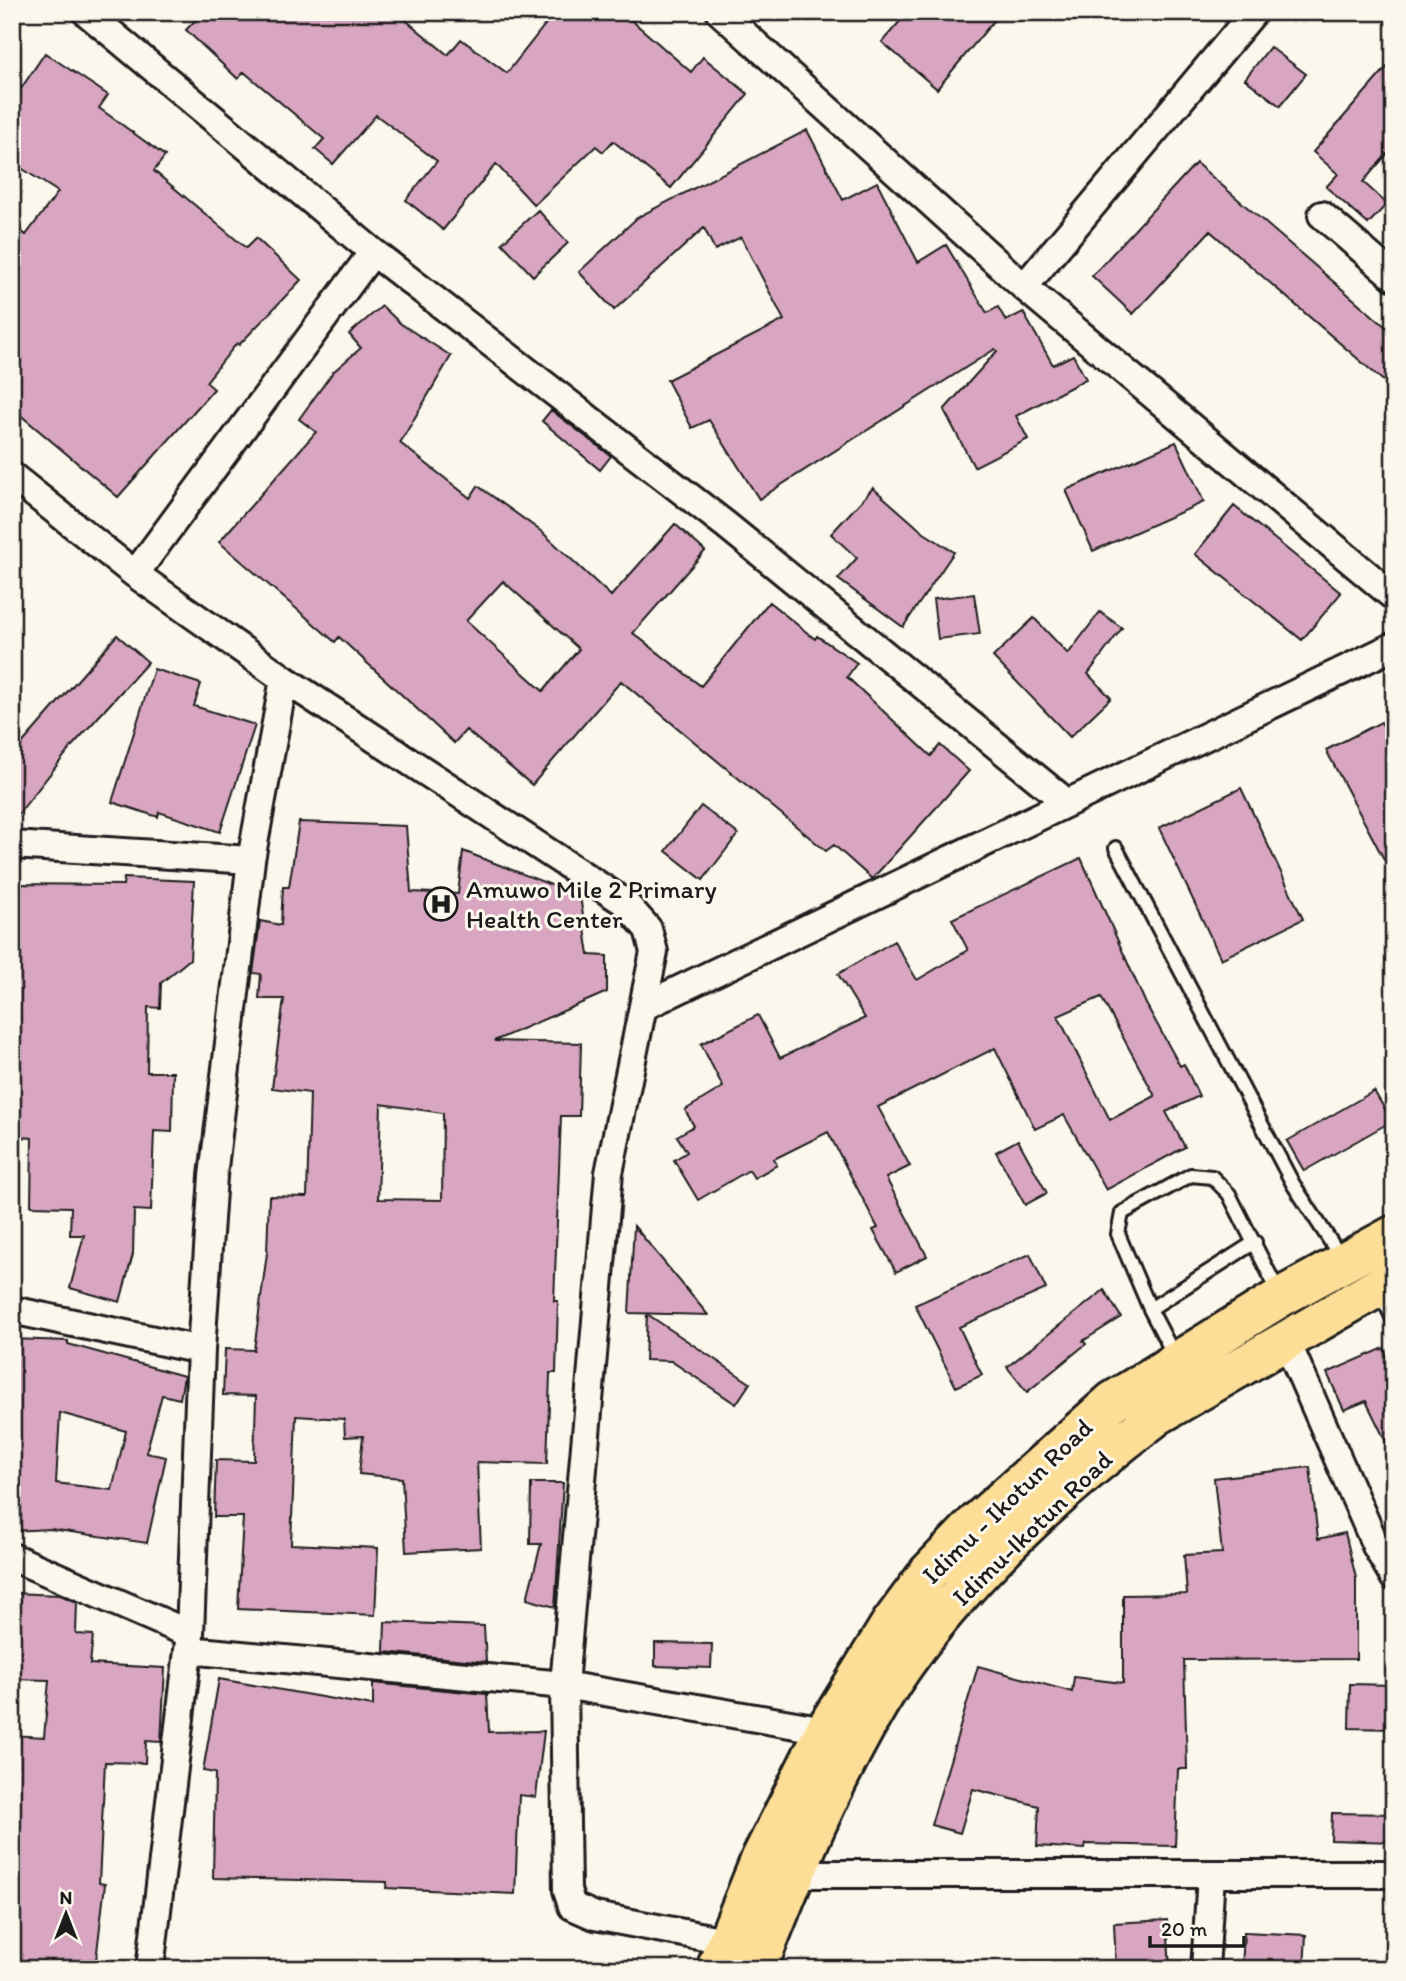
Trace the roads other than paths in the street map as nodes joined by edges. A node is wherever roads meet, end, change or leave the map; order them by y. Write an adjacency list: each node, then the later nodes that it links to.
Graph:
1 (86, 12): 5 (street)
2 (720, 12): 7 (street)
3 (1254, 12): 7 (street)
4 (1322, 215): 6 (street)
5 (373, 252): 9 (street); 13 (street)
6 (1394, 277)
7 (1024, 287): 10 (street)
8 (12, 476): 9 (street)
9 (135, 574): 12 (street)
10 (1394, 597)
11 (1394, 646): 13 (street)
12 (284, 679): 16 (street); 17 (street)
13 (1066, 802): 17 (street)
14 (12, 845): 16 (street)
15 (1116, 848): 20 (lane)
16 (251, 860): 28 (street)
17 (645, 1006): 33 (street)
18 (1394, 1235): 20 (main road, Idimu - Ikotun Road)
19 (1255, 1242): 22 (lane); 23 (lane); 23 (lane)
20 (1344, 1262): 22 (main road, Idimu - Ikotun Road)
21 (1385, 1282): 25 (main road, Idimu-Ikotun Road); 26 (lane)
22 (1296, 1289): 25 (main road); 29 (main road, Idimu - Ikotun Road)
23 (1150, 1309): 29 (lane)
24 (12, 1310): 28 (street)
25 (1329, 1314): 27 (main road, Idimu-Ikotun Road)
26 (1394, 1321)
27 (1286, 1340): 31 (street); 35 (main road, Idimu-Ikotun Road)
28 (201, 1350): 32 (street)
29 (1176, 1361): 34 (main road, Idimu - Ikotun Road)
30 (12, 1556): 32 (street)
31 (1394, 1577)
32 (189, 1642): 33 (street); 39 (street)
33 (564, 1685): 34 (street); 38 (street)
34 (825, 1730): 38 (main road, Idimu - Ikotun Road)
35 (794, 1874): 37 (street); 40 (main road, Idimu-Ikotun Road)
36 (1394, 1874): 37 (street)
37 (1211, 1875): 41 (street)
38 (721, 1955)
39 (150, 1969)
40 (757, 1969)
41 (1205, 1969)

